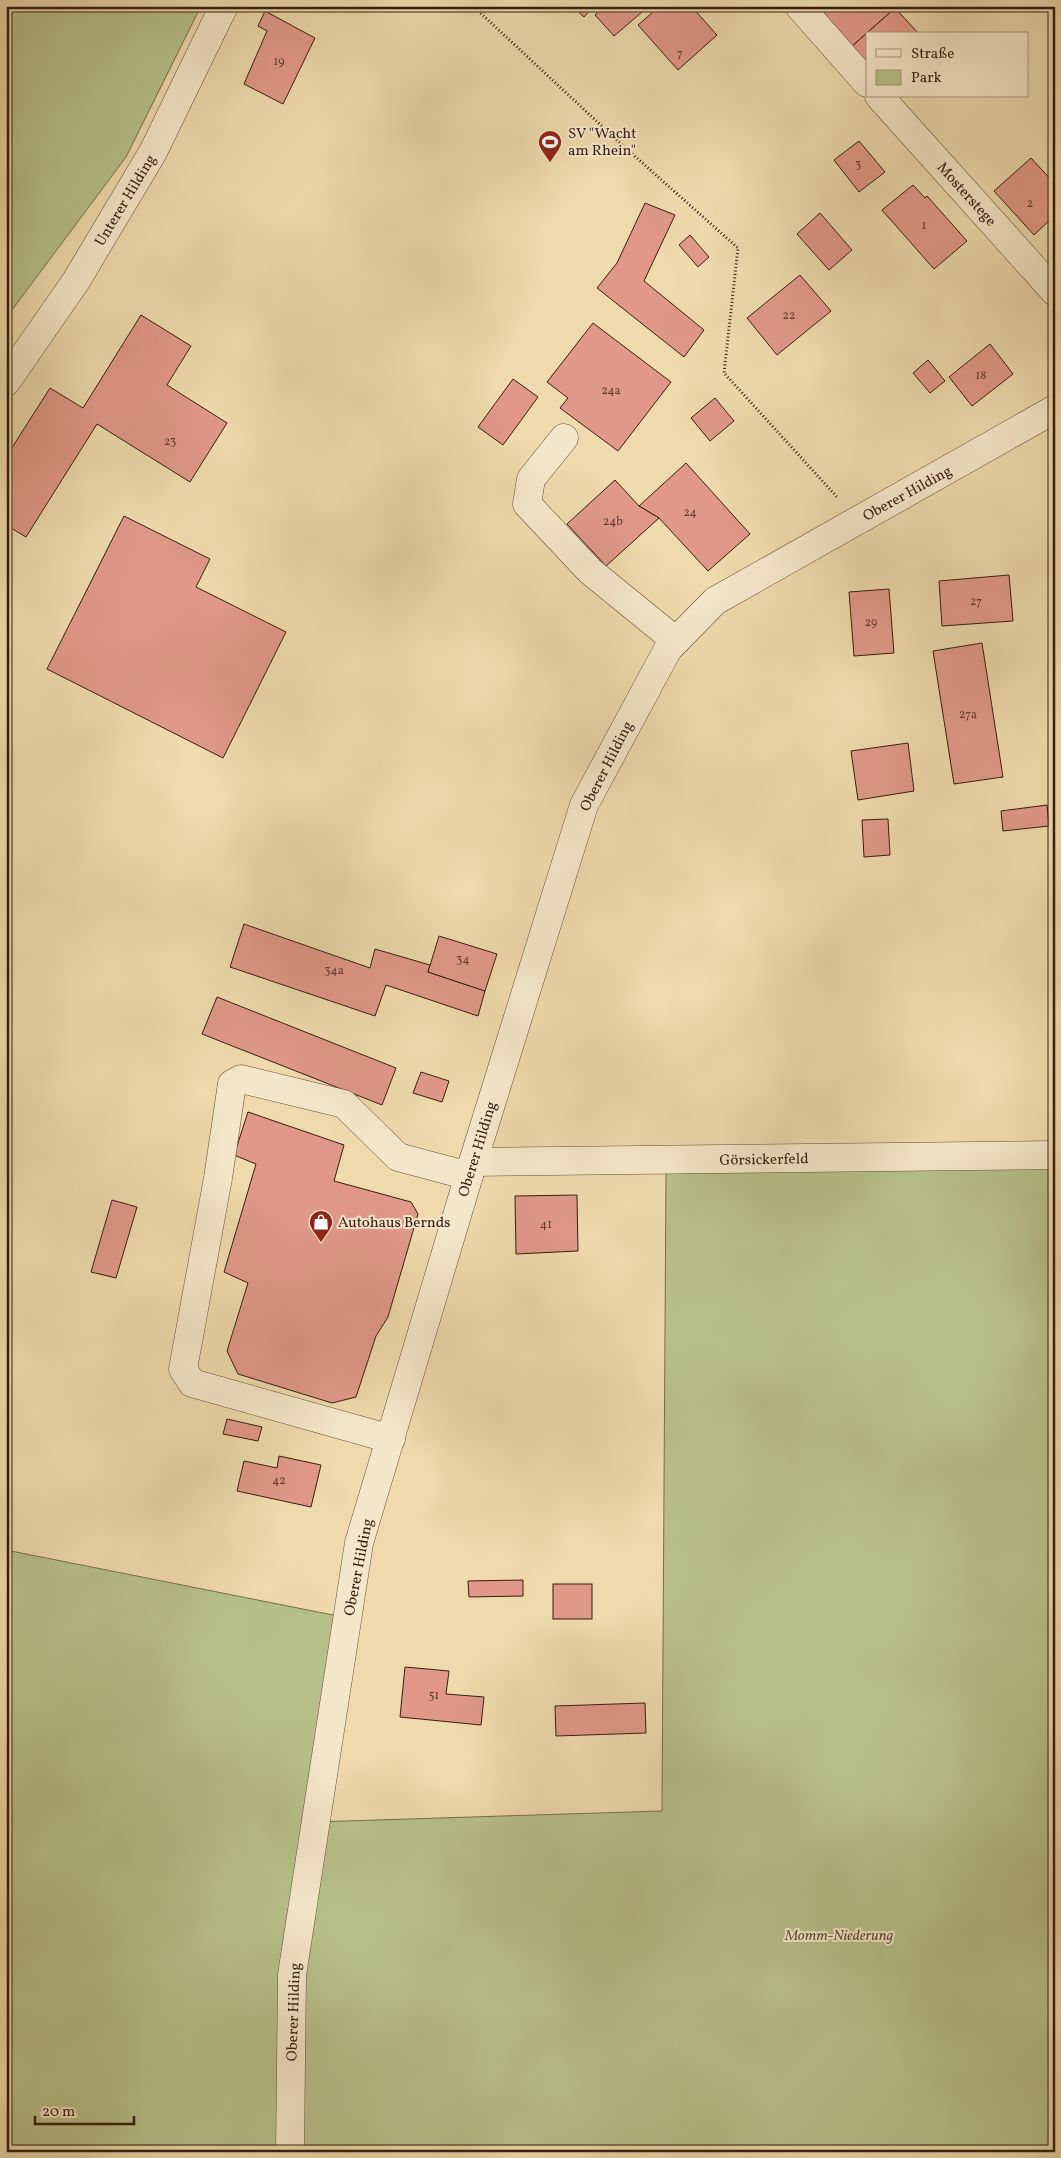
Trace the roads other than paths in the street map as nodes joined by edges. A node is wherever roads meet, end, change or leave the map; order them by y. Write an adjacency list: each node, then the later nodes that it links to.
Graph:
1 (224, 6): 6 (street, Unterer Hilding)
2 (799, 6): 3 (street)
3 (866, 82)
4 (882, 98): 5 (street, Mosterstege)
5 (1055, 292)
6 (6, 382)
7 (1055, 410): 9 (street, Oberer Hilding)
8 (564, 438): 9 (street)
9 (676, 641): 11 (street, Oberer Hilding)
10 (1055, 1155): 11 (street, Görsickerfeld)
11 (471, 1169): 12 (street, Oberer Hilding); 12 (street, Görsickerfeld)
12 (391, 1439): 13 (street, Oberer Hilding)
13 (290, 2152)

